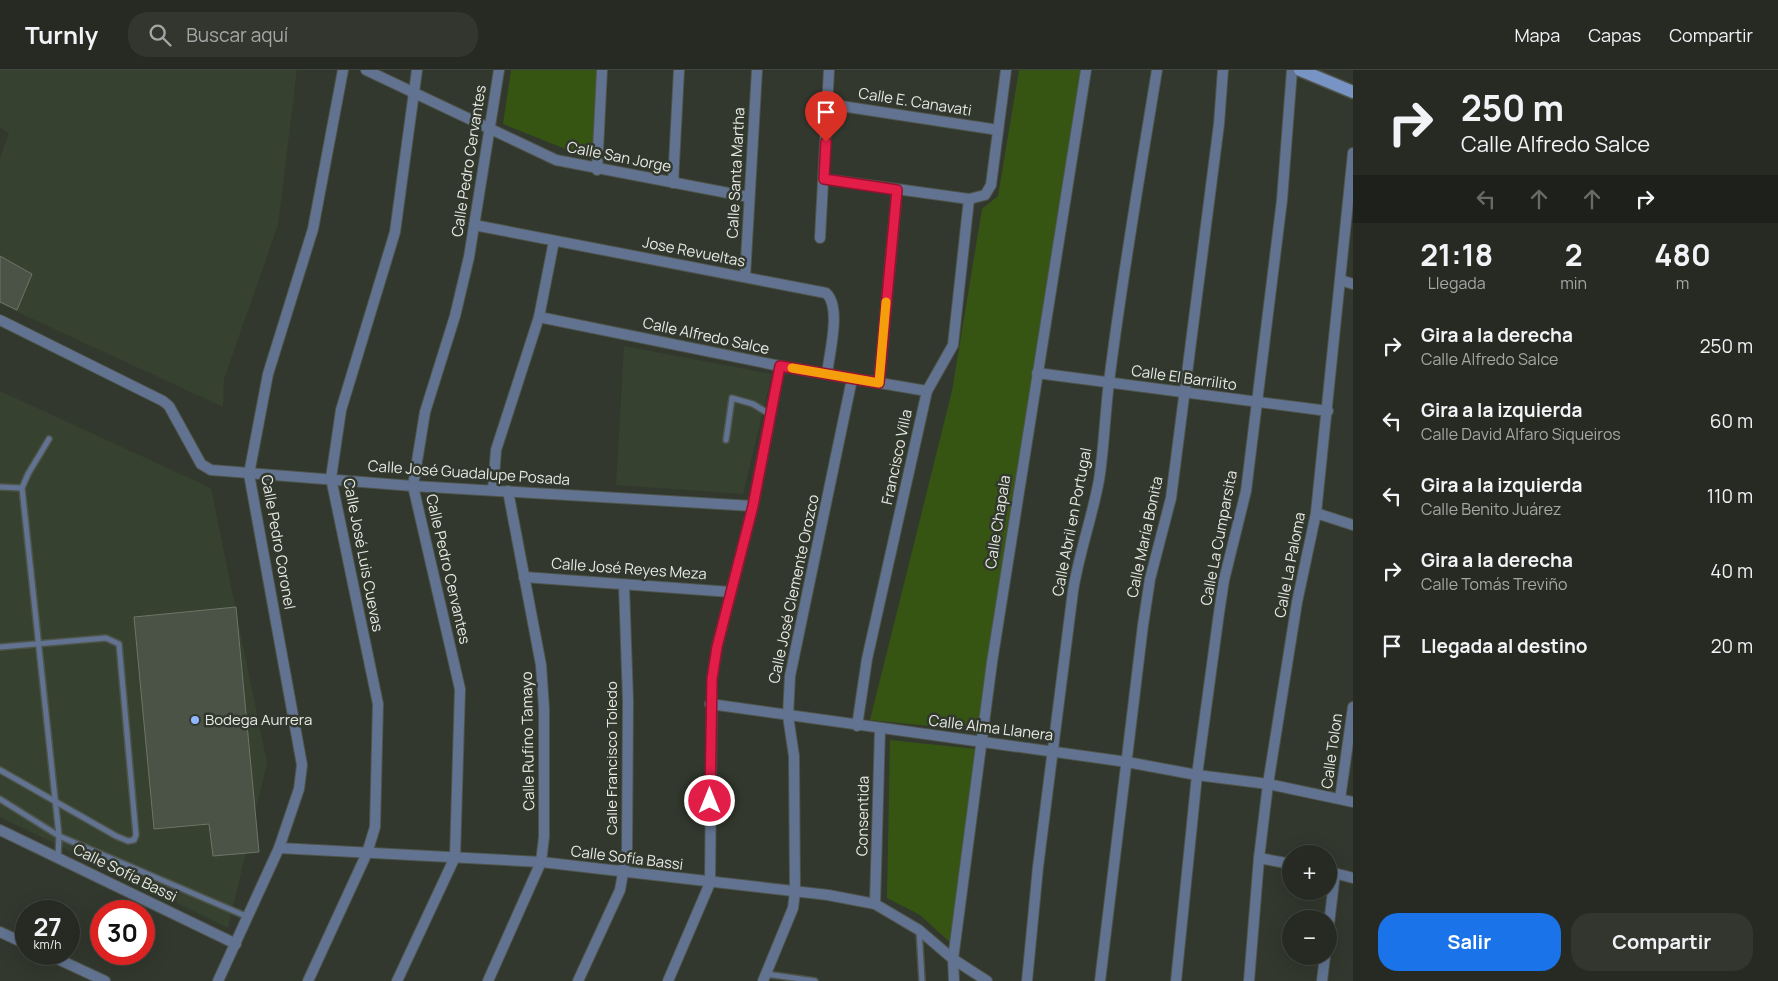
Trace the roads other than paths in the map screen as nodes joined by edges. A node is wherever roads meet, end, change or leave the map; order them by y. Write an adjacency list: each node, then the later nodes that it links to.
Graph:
1 (343, 70): 48 (street, Calle Pedro Coronel)
2 (366, 70): 16 (street, Calle San Jorge)
3 (418, 70): 16 (street, Calle José Luis Cuevas)
4 (499, 70): 18 (street, Calle Pedro Cervantes)
5 (602, 70): 21 (street)
6 (679, 70): 23 (street)
7 (757, 70): 25 (street, Calle Santa Martha)
8 (830, 70): 17 (street)
9 (1006, 70): 19 (street)
10 (1086, 70): 36 (street, Calle Chapala)
11 (1157, 70): 39 (street, Calle Abril en Portugal)
12 (1223, 70): 42 (street, Calle María Bonita)
13 (1292, 70): 43 (street, Calle La Cumparsita)
14 (1300, 70): 15 (street)
15 (1353, 92)
16 (414, 93): 18 (street, Calle San Jorge); 49 (street, Calle José Luis Cuevas)
17 (828, 104): 19 (street, Calle E. Canavati); 22 (street)
18 (489, 129): 21 (street, Calle San Jorge); 27 (street, Calle Pedro Cervantes)
19 (998, 130): 26 (street)
20 (1353, 153): 31 (street, Calle La Paloma)
21 (597, 170): 23 (street, Calle San Jorge)
22 (824, 179): 24 (street); 28 (street)
23 (673, 183): 25 (street, Calle San Jorge)
24 (897, 190): 26 (street); 40 (street)
25 (749, 198): 30 (street, Calle Santa Martha)
26 (968, 199): 41 (street, Francisco Villa)
27 (474, 225): 29 (street, Jose Revueltas); 50 (street, Calle Pedro Cervantes)
28 (820, 238)
29 (554, 241): 30 (street, Jose Revueltas); 33 (street)
30 (744, 277): 37 (street, Jose Revueltas)
31 (1340, 280): 32 (street); 44 (street, Calle La Paloma)
32 (1353, 284)
33 (539, 316): 35 (street, Calle Alfredo Salce); 53 (street)
34 (0, 320): 48 (street, Calle José Guadalupe Posada)
35 (780, 366): 37 (street, Calle Alfredo Salce); 45 (street)
36 (1037, 373): 39 (street, Calle El Barrilito); 68 (street, Calle Chapala)
37 (827, 374): 38 (street, Calle Alfredo Salce)
38 (852, 379): 40 (street, Calle Alfredo Salce); 65 (street, Calle José Clemente Orozco)
39 (1109, 382): 42 (street, Calle El Barrilito); 69 (street, Calle Abril en Portugal)
40 (879, 383): 41 (street, Calle Alfredo Salce)
41 (927, 391): 66 (street, Francisco Villa)
42 (1183, 393): 43 (street, Calle El Barrilito); 70 (street, Calle María Bonita)
43 (1256, 403): 44 (street, Calle El Barrilito); 72 (street, Calle La Cumparsita)
44 (1328, 411): 56 (street, Calle La Paloma)
45 (772, 415): 47 (lane); 55 (street)
46 (49, 439): 52 (lane)
47 (726, 440)
48 (249, 474): 49 (street, Calle José Guadalupe Posada); 80 (street, Calle Pedro Coronel)
49 (331, 478): 50 (street, Calle José Guadalupe Posada); 81 (street, Calle José Luis Cuevas)
50 (412, 486): 53 (street, Calle José Guadalupe Posada); 82 (street, Calle Pedro Cervantes)
51 (0, 487): 52 (lane)
52 (22, 488): 61 (lane)
53 (492, 490): 54 (street, Calle José Guadalupe Posada)
54 (508, 491): 55 (street, Calle José Guadalupe Posada); 58 (street, Calle Rufino Tamayo)
55 (753, 506): 60 (street)
56 (1316, 513): 57 (street); 73 (street, Calle La Paloma)
57 (1353, 525)
58 (524, 577): 59 (street, Calle José Reyes Meza); 85 (street, Calle Rufino Tamayo)
59 (624, 585): 60 (street, Calle José Reyes Meza); 87 (street, Calle Francisco Toledo)
60 (731, 592): 63 (street)
61 (39, 643): 62 (lane); 77 (lane); 77 (lane)
62 (0, 647)
63 (710, 704): 65 (street, Calle Alma Llanera); 90 (street)
64 (1353, 707): 75 (street, Calle Tolon)
65 (788, 716): 66 (street, Calle Alma Llanera); 91 (street, Calle José Clemente Orozco)
66 (857, 726): 67 (street, Calle Alma Llanera)
67 (880, 728): 68 (street, Calle Alma Llanera); 92 (street, Consentida)
68 (980, 742): 69 (street, Calle Alma Llanera); 98 (street, Calle Chapala)
69 (1053, 751): 70 (street, Calle Alma Llanera); 113 (street, Calle Abril en Portugal)
70 (1127, 762): 72 (street, Calle Alma Llanera); 114 (street, Calle María Bonita)
71 (0, 770): 77 (lane)
72 (1198, 775): 73 (street, Calle Alma Llanera); 115 (street, Calle La Cumparsita)
73 (1268, 784): 75 (street, Calle Alma Llanera); 84 (street, Calle La Paloma)
74 (0, 799): 79 (lane)
75 (1340, 799): 76 (street, Calle Alma Llanera)
76 (1353, 802)
77 (55, 803): 79 (lane)
78 (0, 830): 83 (street, Calle Sofía Bassi)
79 (59, 836): 83 (lane); 93 (lane)
80 (279, 848): 81 (street, Calle Sofía Bassi); 93 (street, Calle Pedro Coronel)
81 (367, 854): 82 (street, Calle Sofía Bassi); 104 (street, Calle José Luis Cuevas)
82 (454, 857): 85 (street, Calle Sofía Bassi); 105 (street, Calle Pedro Cervantes)
83 (58, 858): 97 (street, Calle Sofía Bassi)
84 (1259, 858): 86 (street); 116 (street, Calle La Paloma)
85 (541, 862): 87 (street, Calle Sofía Bassi); 106 (street, Calle Rufino Tamayo)
86 (1282, 862)
87 (624, 873): 90 (street, Calle Sofía Bassi); 107 (street, Calle Francisco Toledo)
88 (1337, 874): 89 (street)
89 (1353, 878)
90 (710, 883): 91 (street, Calle Sofía Bassi); 108 (street)
91 (795, 892): 92 (street, Calle Sofía Bassi); 101 (street, Calle José Clemente Orozco)
92 (875, 904): 94 (street, Calle Sofía Bassi)
93 (248, 917): 97 (street, Calle Pedro Coronel)
94 (919, 930): 98 (street, Calle Sofía Bassi); 110 (lane)
95 (0, 932): 96 (street)
96 (15, 939)
97 (236, 944): 103 (street, Calle Pedro Coronel)
98 (953, 959): 111 (street, Calle Chapala); 112 (street, Calle Sofía Bassi)
99 (70, 965): 102 (street)
100 (1324, 965): 117 (street)
101 (764, 978): 109 (lane)
102 (105, 981)
103 (218, 981)
104 (308, 981)
105 (397, 981)
106 (488, 981)
107 (578, 981)
108 (668, 981)
109 (815, 981)
110 (922, 981)
111 (954, 981)
112 (987, 981)
113 (1027, 981)
114 (1100, 981)
115 (1176, 981)
116 (1249, 981)
117 (1322, 981)

